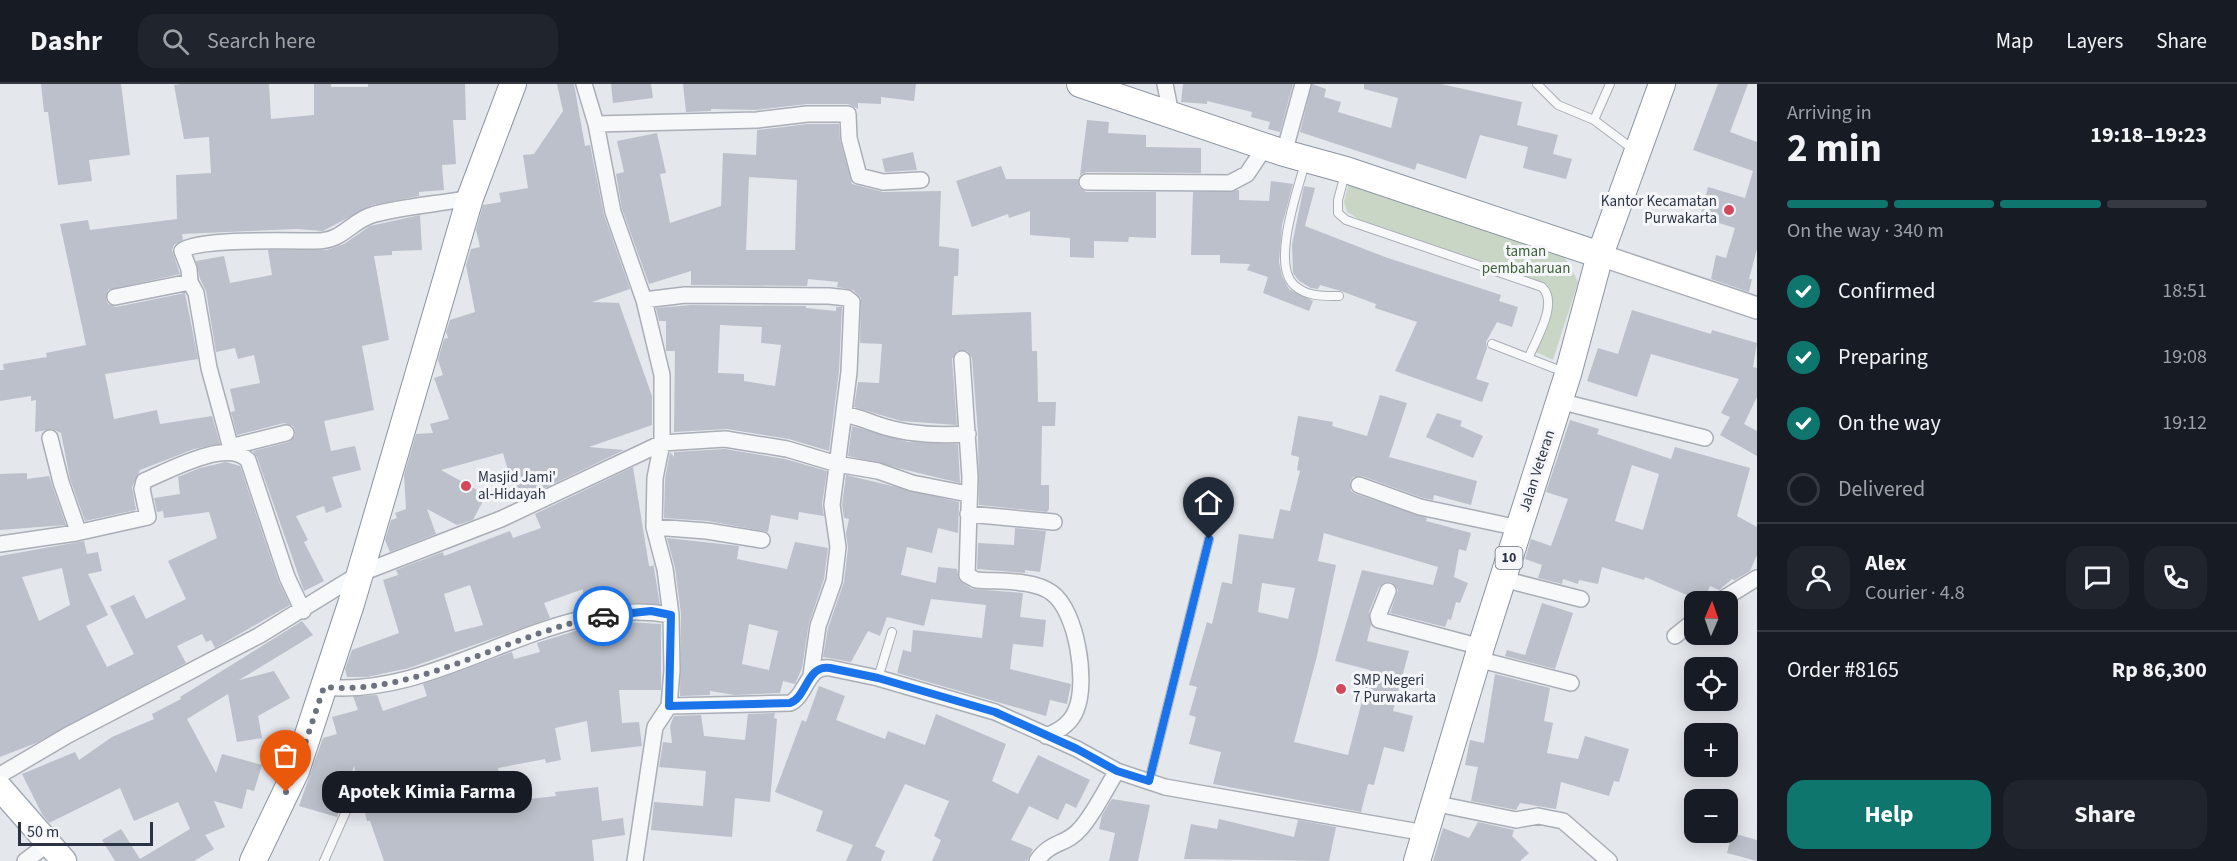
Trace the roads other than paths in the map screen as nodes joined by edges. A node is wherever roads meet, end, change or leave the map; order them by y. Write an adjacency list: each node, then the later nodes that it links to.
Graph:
1 (513, 84): 17 (highway)
2 (584, 84): 11 (street)
3 (1080, 84): 9 (highway)
4 (1165, 84): 9 (street)
5 (1303, 84): 13 (street)
6 (1536, 84): 10 (lane)
7 (1610, 84): 10 (lane)
8 (1658, 89): 12 (highway, Jalan Veteran / 10)
9 (1171, 114): 13 (highway)
10 (1594, 120): 12 (lane)
11 (596, 124): 15 (street); 22 (street)
12 (1638, 152): 18 (highway, Jalan Veteran / 10)
13 (1285, 153): 14 (highway); 16 (street); 20 (lane)
14 (1346, 170): 18 (highway); 25 (lane)
15 (921, 180)
16 (1087, 182)
17 (470, 198): 19 (street); 47 (highway)
18 (1600, 255): 23 (main road); 27 (highway, Jalan Veteran / 10)
19 (190, 282): 21 (street); 35 (street)
20 (1339, 296)
21 (115, 297)
22 (644, 300): 29 (street); 34 (street)
23 (1757, 308)
24 (1492, 344): 25 (lane)
25 (1529, 357): 27 (lane)
26 (962, 359): 31 (street)
27 (1568, 374): 28 (highway, Jalan Veteran / 10)
28 (1559, 400): 33 (street); 42 (highway, Jalan Veteran / 10)
29 (844, 415): 31 (street); 36 (street)
30 (286, 434): 35 (street)
31 (968, 434): 38 (street)
32 (50, 438): 43 (street)
33 (1705, 438)
34 (663, 443): 36 (street); 41 (street); 47 (street)
35 (231, 450): 43 (street); 53 (street)
36 (837, 464): 38 (street); 59 (street)
37 (1359, 485): 42 (street)
38 (968, 494): 39 (street)
39 (968, 514): 40 (street); 64 (street)
40 (1054, 522)
41 (654, 527): 45 (street); 54 (street)
42 (1519, 528): 49 (highway, Jalan Veteran / 10)
43 (76, 533): 46 (street)
44 (1209, 539): 67 (lane)
45 (762, 540)
46 (0, 544)
47 (359, 574): 53 (street); 62 (highway)
48 (1757, 578): 51 (street)
49 (1503, 579): 52 (street); 58 (highway, Jalan Veteran / 10)
50 (1388, 591): 58 (street)
51 (1736, 591)
52 (1581, 599)
53 (303, 611): 66 (street)
54 (671, 615): 62 (street); 63 (street)
55 (1684, 629): 57 (street)
56 (892, 632): 60 (lane)
57 (1675, 636)
58 (1479, 653): 61 (street); 70 (highway, Jalan Veteran / 10)
59 (811, 675): 60 (street); 63 (street)
60 (878, 678): 64 (street)
61 (1571, 683)
62 (324, 687): 73 (highway)
63 (669, 706): 77 (street)
64 (1046, 736): 65 (street)
65 (1117, 771): 67 (street); 78 (street)
66 (0, 775)
67 (1149, 781): 71 (street)
68 (0, 788): 72 (main road)
69 (354, 791): 76 (lane)
70 (1433, 803): 71 (highway, Jalan Veteran / 10); 80 (street)
71 (1425, 833): 79 (highway, Jalan Veteran / 10)
72 (49, 843): 74 (street); 75 (main road)
73 (257, 858)
74 (26, 861)
75 (64, 861)
76 (324, 861)
77 (636, 861)
78 (1037, 861)
79 (1417, 861)
80 (1609, 861)

